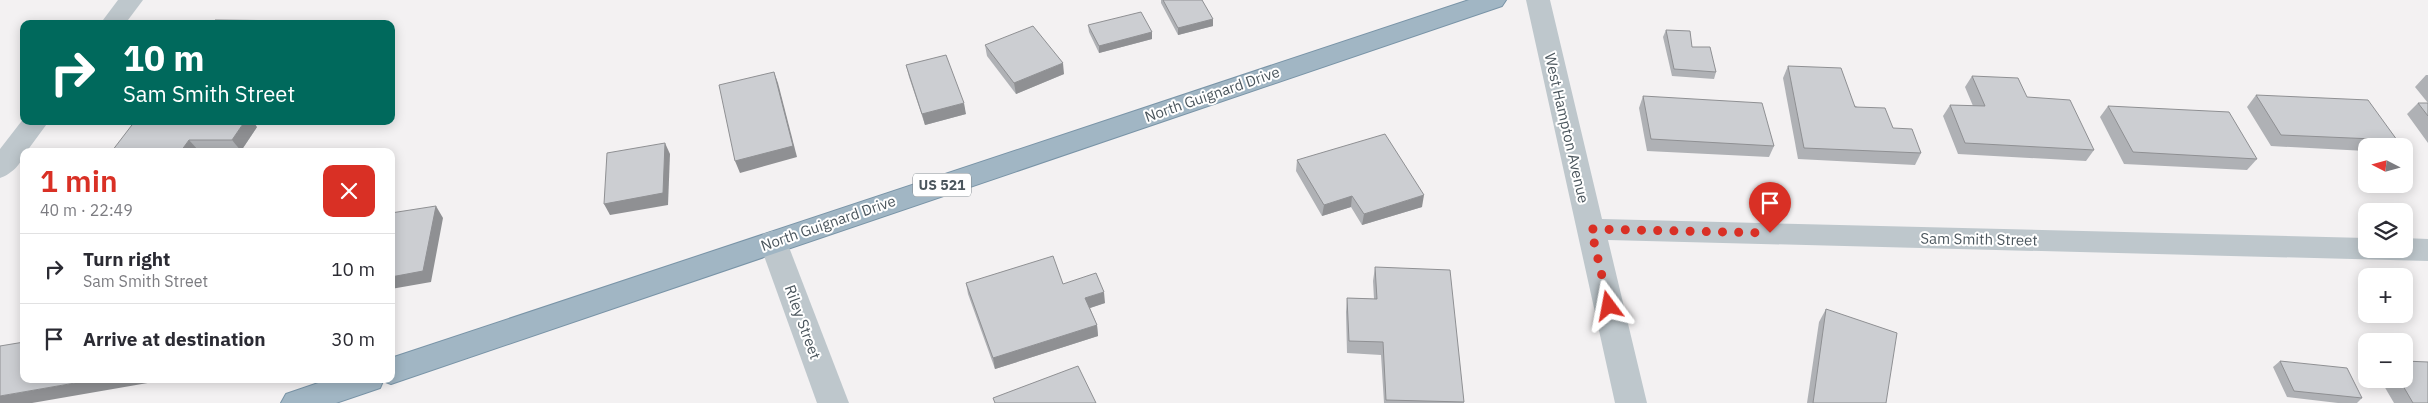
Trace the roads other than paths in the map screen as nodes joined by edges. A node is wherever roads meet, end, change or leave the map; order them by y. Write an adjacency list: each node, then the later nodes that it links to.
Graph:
1 (131, 0): 4 (street)
2 (1494, 0): 8 (highway, North Guignard Drive / US 521)
3 (1538, 0): 7 (street, West Hampton Avenue)
4 (115, 20)
5 (33, 125): 6 (street)
6 (0, 168)
7 (1591, 229): 9 (street, Sam Smith Street); 16 (street, West Hampton Avenue)
8 (773, 242): 12 (highway, North Guignard Drive / US 521); 15 (street, Riley Street)
9 (2358, 248)
10 (2413, 250): 11 (street)
11 (2428, 250)
12 (395, 370)
13 (357, 383): 14 (highway)
14 (297, 403)
15 (833, 403)
16 (1631, 403)

